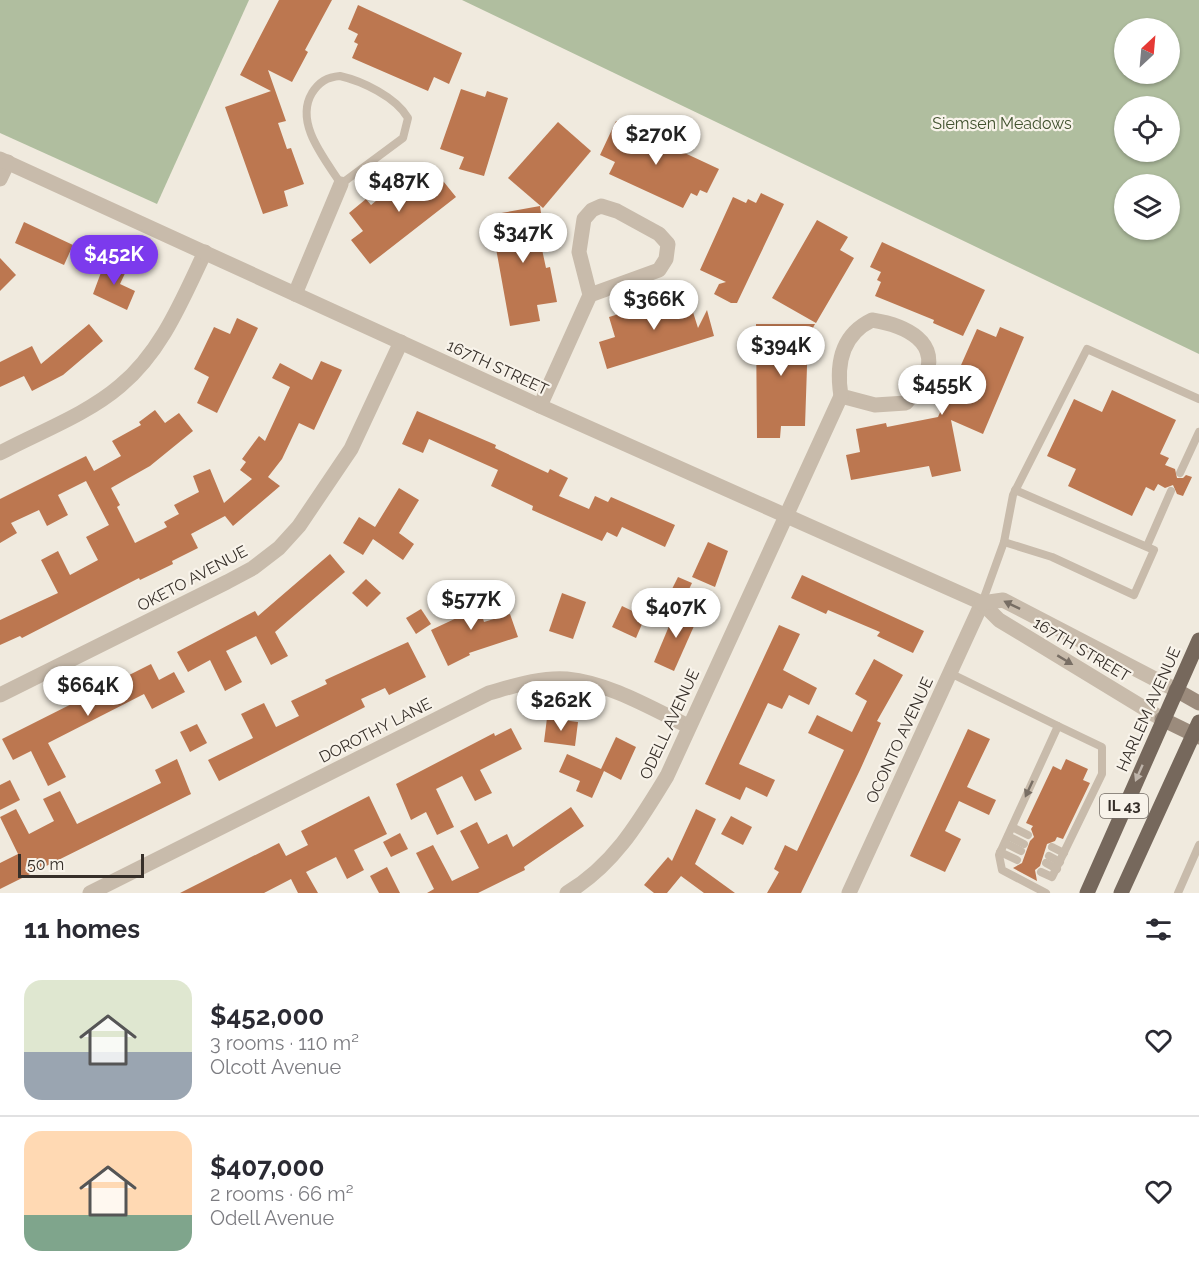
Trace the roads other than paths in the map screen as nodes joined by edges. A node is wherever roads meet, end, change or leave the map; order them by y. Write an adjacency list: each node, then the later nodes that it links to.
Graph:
1 (4, 161): 2 (street); 4 (street, 167TH STREET)
2 (0, 179)
3 (341, 184): 3 (lane); 5 (street)
4 (205, 252): 5 (street, 167TH STREET); 12 (street)
5 (295, 294): 7 (street, 167TH STREET)
6 (590, 295): 6 (street); 10 (street)
7 (401, 342): 10 (street, 167TH STREET); 23 (street, OKETO AVENUE)
8 (841, 396): 8 (street); 16 (street, ODELL AVENUE)
9 (1199, 399): 14 (lane)
10 (540, 406): 16 (street, 167TH STREET)
11 (1199, 432): 13 (lane)
12 (0, 453)
13 (1180, 473)
14 (1015, 490): 17 (lane); 18 (lane)
15 (1171, 491): 18 (lane)
16 (786, 515): 19 (street, 167TH STREET); 26 (street, ODELL AVENUE)
17 (1004, 542): 18 (lane); 19 (lane)
18 (1147, 546)
19 (982, 603): 21 (street, OCONTO AVENUE); 22 (street, 167TH STREET, one-way to 19); 25 (street, 167TH STREET, one-way to 25)
20 (1199, 640): 22 (main road, HARLEM AVENUE / IL 43)
21 (950, 673): 27 (lane); 42 (street, OCONTO AVENUE)
22 (1176, 690): 24 (main road, 167TH STREET); 25 (main road, HARLEM AVENUE / IL 43)
23 (0, 695)
24 (1199, 703)
25 (1162, 719): 28 (main road, 167TH STREET); 44 (main road, HARLEM AVENUE / IL 43, one-way to 44)
26 (688, 726): 40 (street, DOROTHY LANE); 41 (street, ODELL AVENUE)
27 (1058, 726): 29 (lane, one-way to 29); 36 (lane)
28 (1197, 732): 45 (main road, IL 43)
29 (1012, 827): 30 (lane); 31 (lane)
30 (1028, 835)
31 (1006, 840): 33 (lane); 34 (lane)
32 (1199, 845): 37 (lane)
33 (1023, 848)
34 (1000, 852): 35 (lane); 43 (lane)
35 (1017, 860)
36 (1060, 861): 36 (lane); 39 (lane)
37 (1195, 865): 46 (lane)
38 (1041, 872): 39 (lane)
39 (1052, 878): 43 (lane)
40 (90, 893)
41 (567, 893)
42 (849, 893)
43 (1046, 893)
44 (1087, 893)
45 (1121, 893)
46 (1178, 893)

